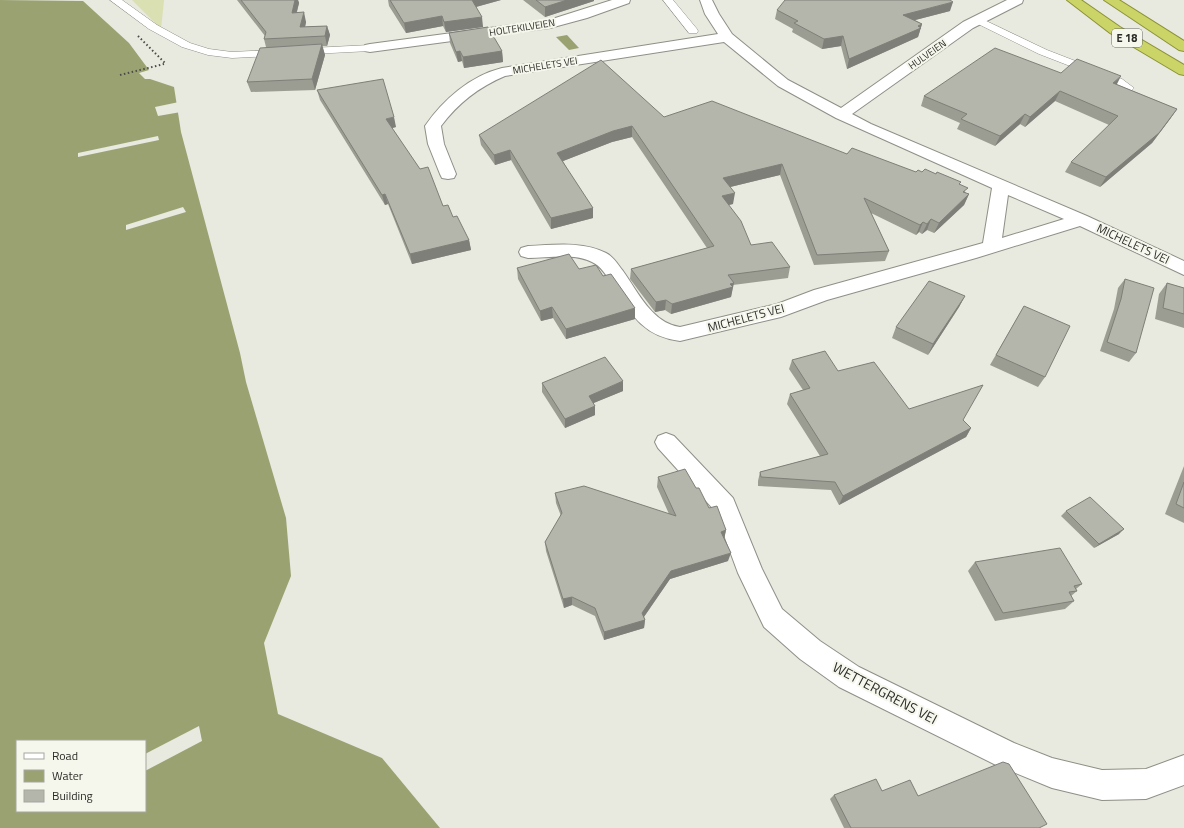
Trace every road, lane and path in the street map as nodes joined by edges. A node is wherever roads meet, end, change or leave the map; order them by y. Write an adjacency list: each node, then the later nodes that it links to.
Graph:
1 (115, 0): 12 (lane)
2 (624, 0): 12 (street, HOLTEKILVEIEN)
3 (668, 0): 9 (lane)
4 (706, 0): 10 (street, MICHELETS VEI)
5 (1017, 0): 8 (street, HULVEIEN)
6 (1072, 0): 13 (highway, E 18)
7 (1110, 0): 11 (highway, E 18)
8 (978, 20): 14 (lane); 15 (street, HULVEIEN)
9 (693, 31)
10 (727, 36): 15 (street, MICHELETS VEI); 16 (street, MICHELETS VEI)
11 (1184, 47)
12 (370, 48)
13 (1184, 71)
14 (1128, 88)
15 (841, 115): 17 (street, MICHELETS VEI)
16 (448, 174)
17 (1001, 186): 18 (street, MICHELETS VEI); 19 (street)
18 (1081, 220): 19 (street, MICHELETS VEI); 21 (street, MICHELETS VEI)
19 (992, 247): 20 (street, MICHELETS VEI)
20 (528, 252)
21 (1184, 269)
22 (666, 442): 23 (street, WETTERGRENS VEI)
23 (1184, 770)

